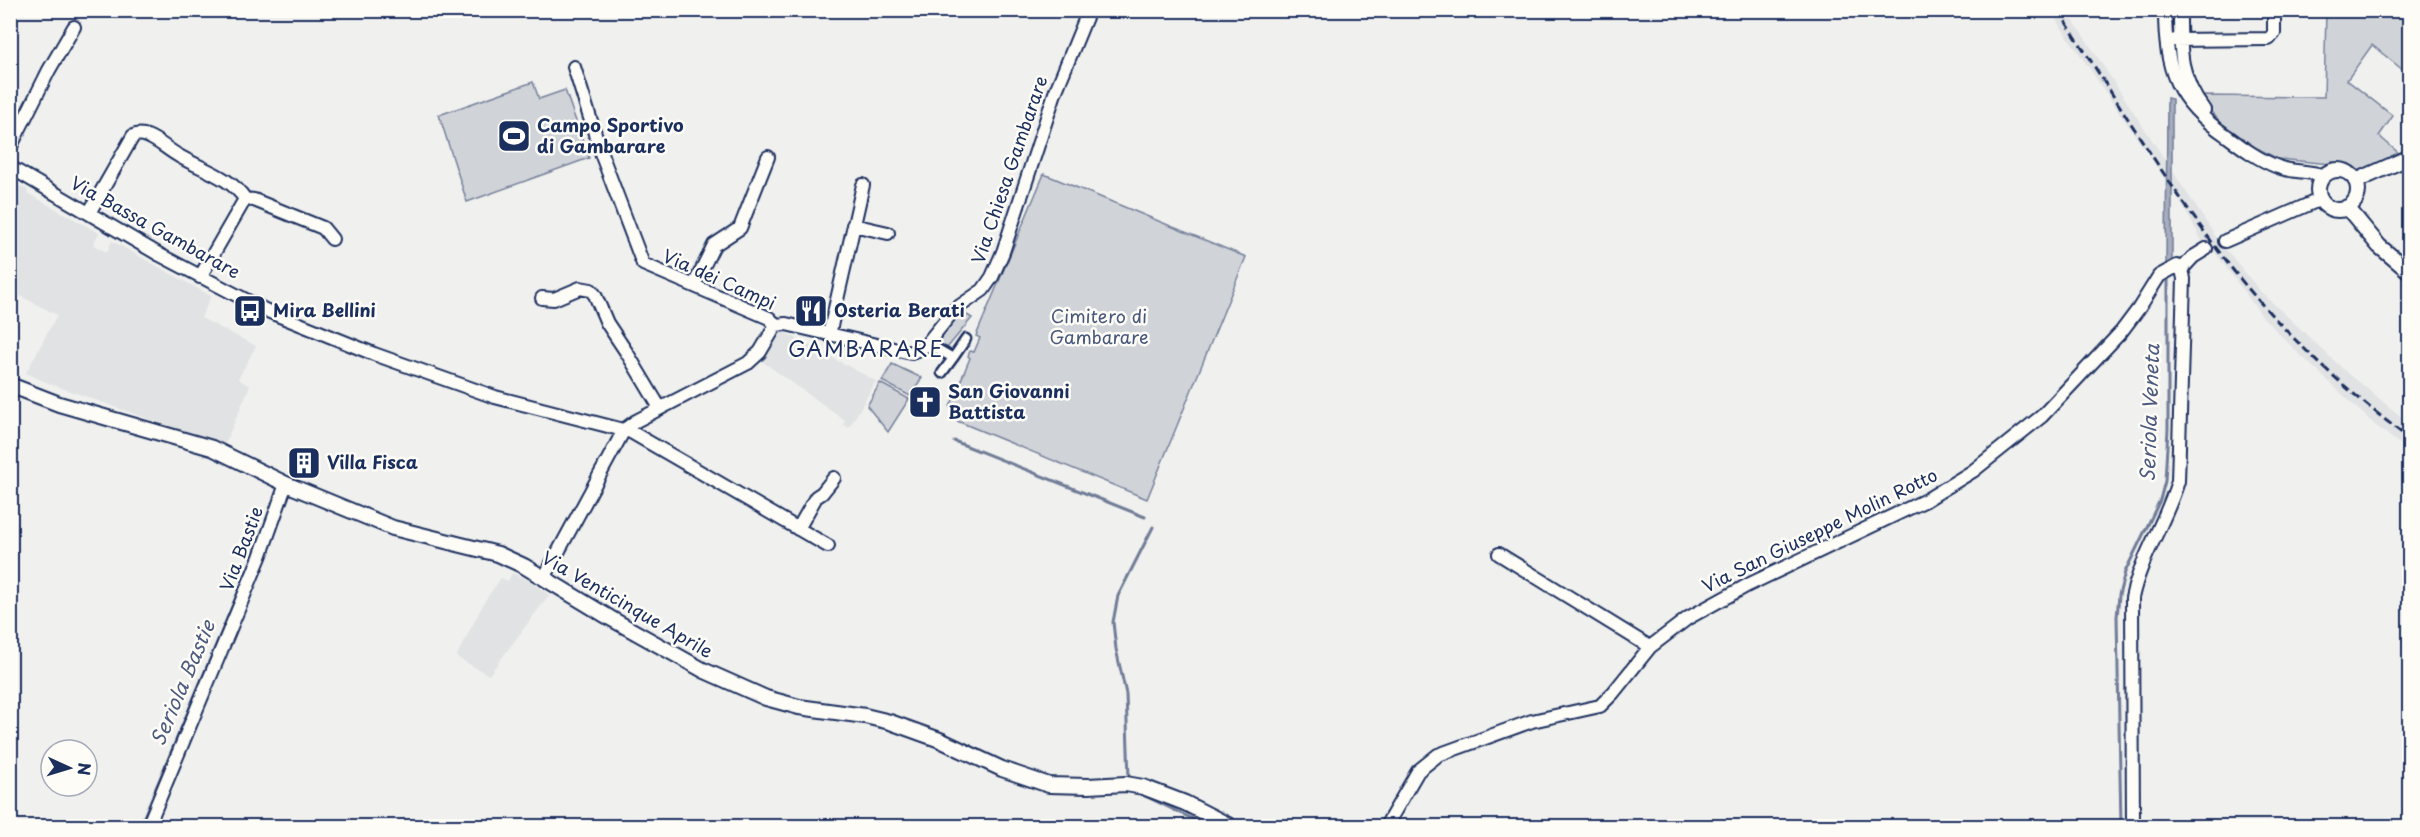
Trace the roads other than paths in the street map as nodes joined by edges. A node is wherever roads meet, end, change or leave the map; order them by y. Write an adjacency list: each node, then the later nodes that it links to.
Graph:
1 (1089, 10): 34 (street, Via Chiesa Gambarare)
2 (2165, 10): 6 (street)
3 (2181, 10): 7 (street)
4 (2274, 10): 7 (street)
5 (74, 27): 10 (street)
6 (2165, 40): 7 (street); 9 (street)
7 (2180, 40): 9 (street)
8 (574, 67): 29 (street, Via dei Campi)
9 (2229, 138): 14 (street)
10 (10, 148)
11 (768, 157): 29 (street)
12 (2409, 157): 15 (street)
13 (10, 167): 20 (street, Via Bassa Gambarare)
14 (2324, 176): 15 (street); 18 (street)
15 (2356, 181): 19 (street)
16 (863, 185): 21 (street)
17 (245, 199): 20 (street); 23 (street); 28 (street)
18 (2321, 199): 19 (street); 24 (street)
19 (2347, 207): 27 (street)
20 (89, 213): 28 (street, Via Bassa Gambarare)
21 (854, 225): 22 (street); 32 (street)
22 (888, 233)
23 (332, 239)
24 (2225, 241)
25 (2206, 249): 26 (street, Via San Giuseppe Molin Rotto)
26 (2179, 267): 46 (street, Via San Giuseppe Molin Rotto); 50 (street)
27 (2409, 272)
28 (200, 277): 39 (street, Via Bassa Gambarare)
29 (694, 285): 31 (street, Via dei Campi)
30 (542, 298): 38 (street)
31 (776, 325): 32 (street); 38 (street)
32 (829, 335): 34 (street)
33 (966, 339): 35 (street)
34 (927, 343): 35 (street)
35 (953, 358): 36 (street)
36 (942, 373)
37 (10, 385): 41 (street, Via Venticinque Aprile)
38 (660, 408): 39 (street)
39 (624, 430): 42 (street, Via Bassa Gambarare); 45 (street)
40 (834, 478): 42 (street)
41 (286, 484): 45 (street, Via Venticinque Aprile); 47 (street, Via Bastie)
42 (798, 529): 43 (street, Via Bassa Gambarare)
43 (828, 546)
44 (1498, 554): 46 (street)
45 (544, 578): 48 (street, Via Venticinque Aprile)
46 (1650, 647): 49 (street, Via San Giuseppe Molin Rotto)
47 (148, 826)
48 (1230, 826)
49 (1386, 826)
50 (2133, 826)

